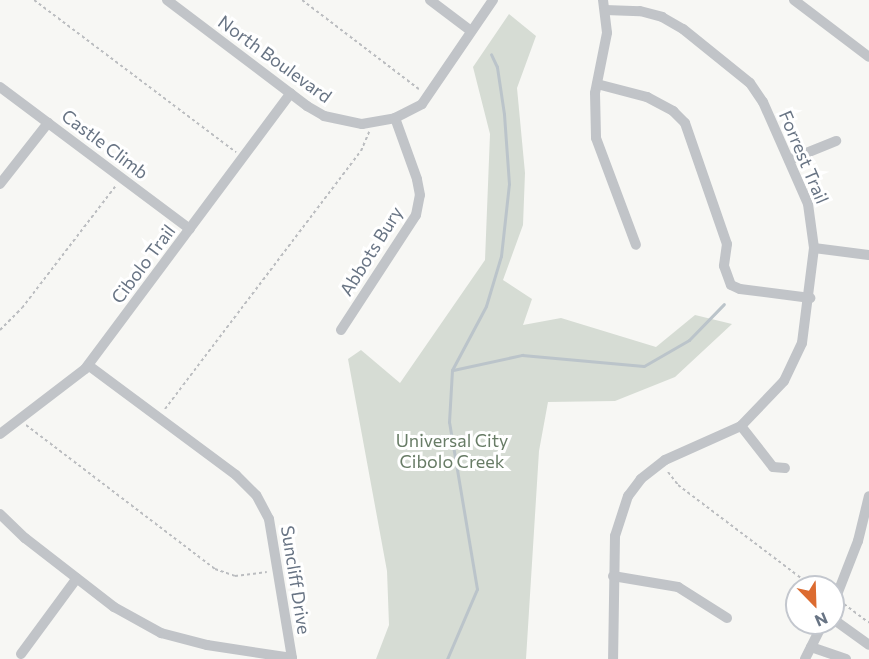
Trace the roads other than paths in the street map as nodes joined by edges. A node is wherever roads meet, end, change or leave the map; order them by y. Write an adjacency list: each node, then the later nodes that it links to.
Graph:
1 (167, 0): 10 (street, North Boulevard)
2 (430, 0): 6 (street)
3 (494, 0): 6 (street, North Boulevard)
4 (794, 0): 7 (street)
5 (604, 5): 8 (street); 14 (street, Forrest Trail)
6 (471, 31): 11 (street, North Boulevard)
7 (869, 57)
8 (597, 84): 17 (street); 20 (street)
9 (0, 87): 12 (street, Castle Climb)
10 (291, 93): 11 (street, North Boulevard); 16 (street, Cibolo Trail)
11 (395, 118): 21 (street, Abbots Bury)
12 (48, 123): 15 (street); 16 (street, Castle Climb)
13 (836, 141): 14 (street)
14 (789, 160): 18 (street, Forrest Trail)
15 (0, 184)
16 (190, 229): 22 (street, Cibolo Trail)
17 (636, 245)
18 (814, 248): 19 (street); 20 (street, Forrest Trail)
19 (869, 255)
20 (810, 298): 23 (street, Forrest Trail)
21 (341, 330)
22 (88, 365): 24 (street, Cibolo Trail); 30 (street, Suncliff Drive)
23 (741, 426): 25 (street); 29 (street, Forrest Trail)
24 (0, 434)
25 (785, 468)
26 (869, 496): 28 (street)
27 (0, 514): 30 (street, Suncliff Drive)
28 (845, 575)
29 (613, 576): 31 (street); 37 (street, Forrest Trail)
30 (77, 578): 36 (street)
31 (727, 618)
32 (845, 628): 34 (street)
33 (818, 635): 35 (street)
34 (869, 645)
35 (811, 647): 38 (street); 39 (street)
36 (21, 654)
37 (613, 659)
38 (805, 659)
39 (846, 659)

